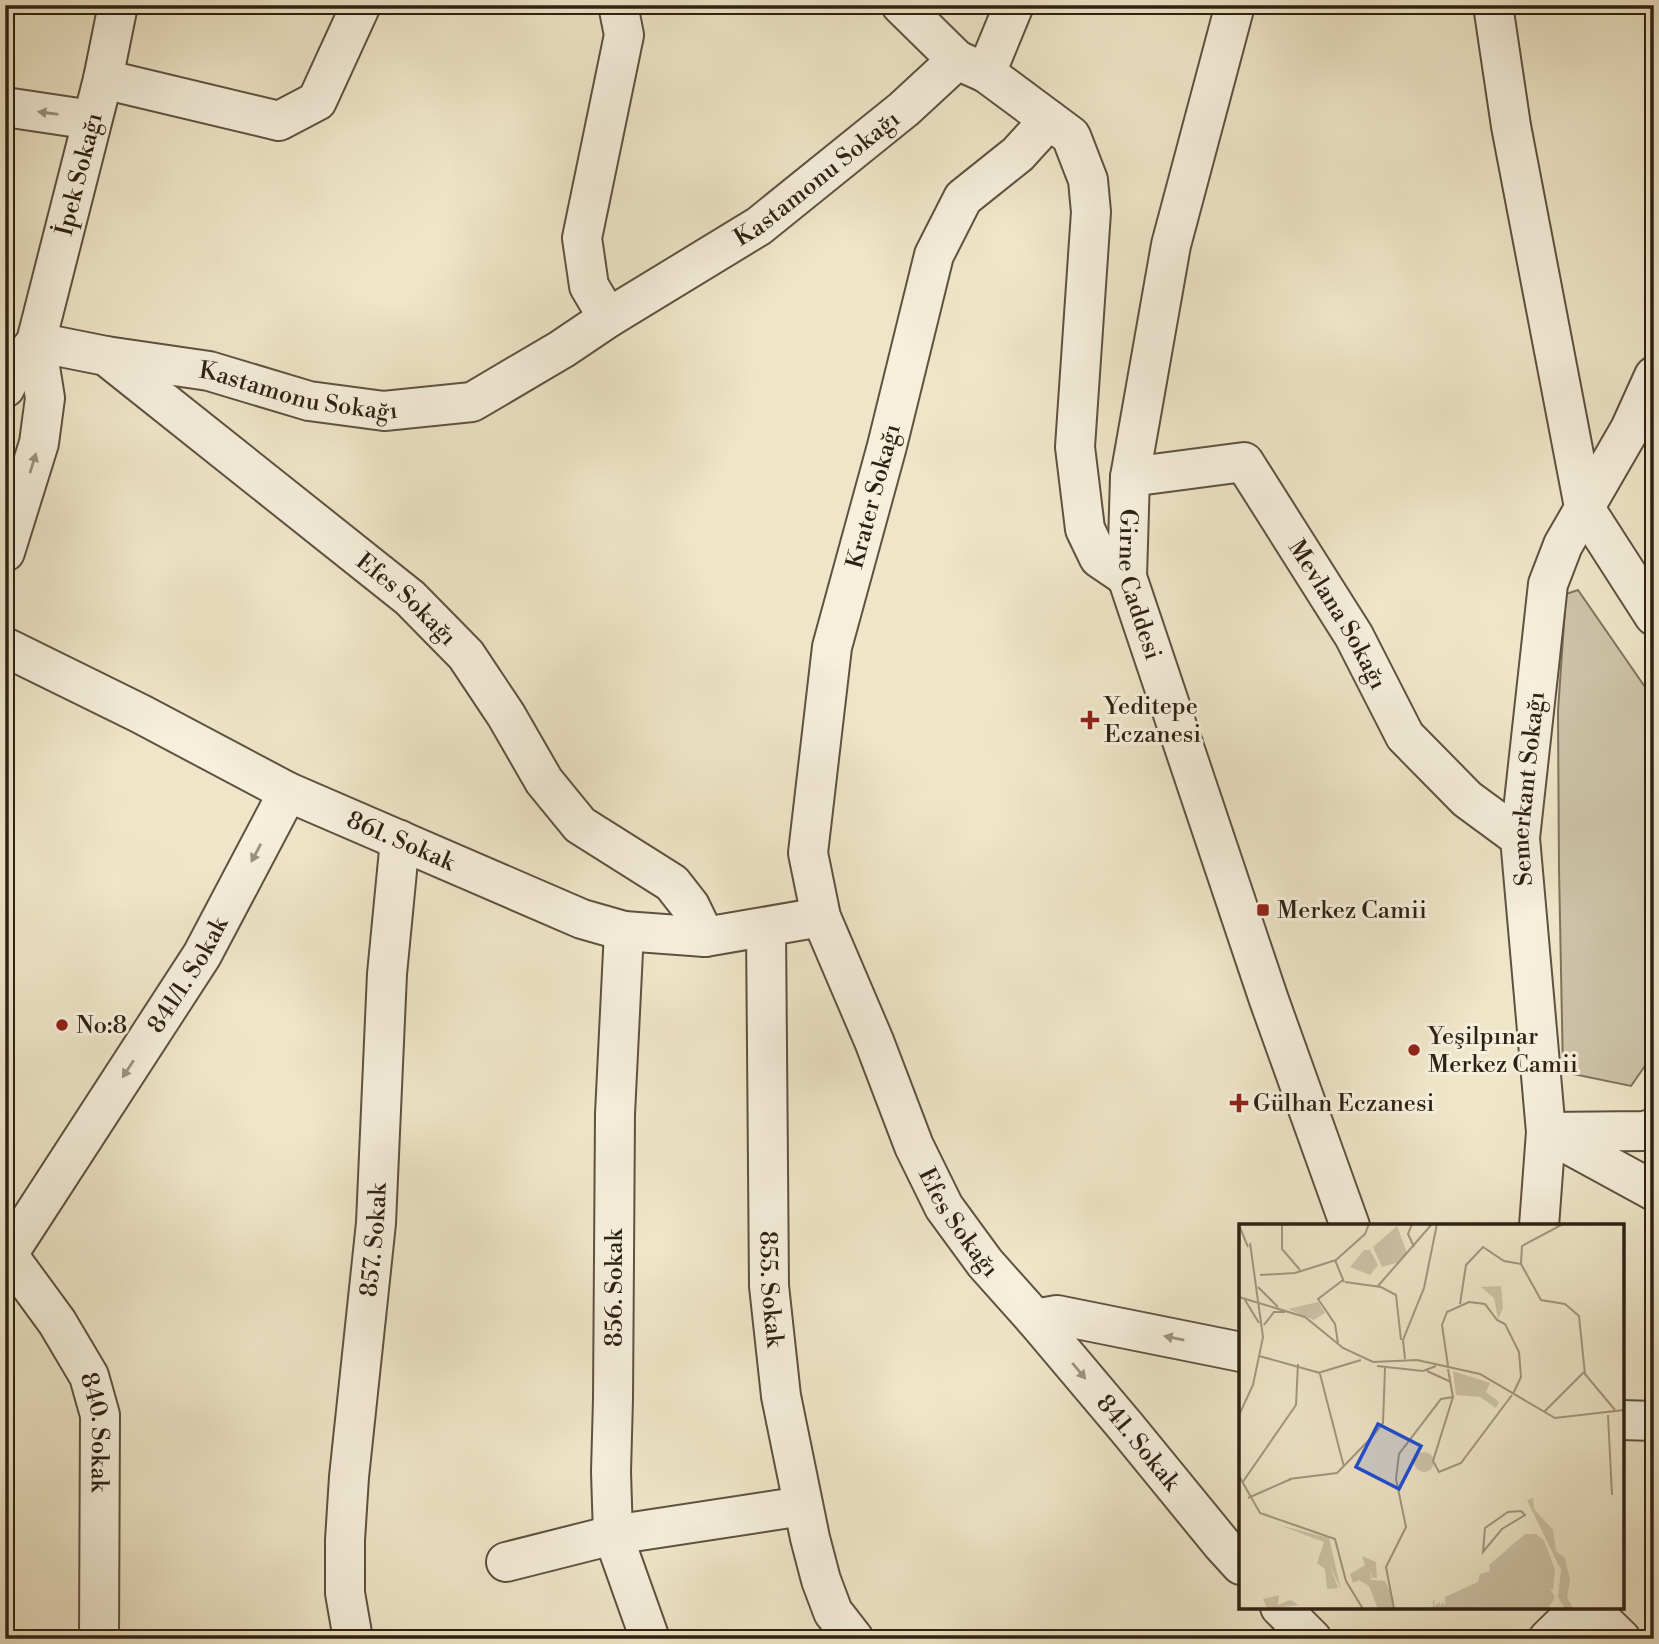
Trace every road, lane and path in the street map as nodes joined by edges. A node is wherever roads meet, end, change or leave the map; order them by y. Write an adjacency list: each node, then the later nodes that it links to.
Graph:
1 (118, 5): 9 (street, İpek Sokağı)
2 (361, 5): 9 (street)
3 (618, 5): 13 (street)
4 (901, 5): 8 (street)
5 (1014, 5): 8 (street)
6 (1235, 5): 18 (street, Girne Caddesi)
7 (1493, 5): 19 (street)
8 (971, 66): 12 (street); 13 (street, Kastamonu Sokağı)
9 (103, 79): 11 (street, İpek Sokağı)
10 (5, 107): 11 (street, one-way to 10)
11 (92, 120): 14 (street, İpek Sokağı)
12 (1049, 120): 21 (street); 27 (street, Krater Sokağı)
13 (608, 318): 15 (street, Kastamonu Sokağı)
14 (36, 342): 15 (street, Efes Sokağı); 17 (street); 20 (street, one-way to 14)
15 (106, 356): 30 (street, Efes Sokağı)
16 (1654, 376): 19 (street, Semerkant Sokağı)
17 (5, 388)
18 (1130, 477): 21 (street, Girne Caddesi); 25 (street, Mevlana Sokağı)
19 (1584, 507): 22 (street); 25 (street, Semerkant Sokağı)
20 (5, 552)
21 (1127, 577): 34 (street, Girne Caddesi)
22 (1654, 616)
23 (5, 647): 24 (street, 861. Sokak)
24 (288, 792): 26 (street, 861. Sokak); 36 (street, 841/1. Sokak, one-way to 36)
25 (1520, 838): 32 (street, Semerkant Sokağı)
26 (400, 841): 29 (street, 861. Sokak); 49 (street, 857. Sokak)
27 (821, 917): 28 (street, 861. Sokak); 37 (street, Efes Sokağı)
28 (766, 927): 30 (street, 861. Sokak); 41 (street, 855. Sokak)
29 (624, 931): 30 (street, 861. Sokak); 42 (street, 856. Sokak)
30 (705, 937)
31 (1654, 1128): 32 (street)
32 (1546, 1132): 33 (street); 35 (street, Semerkant Sokağı)
33 (1654, 1191)
34 (1349, 1224)
35 (1539, 1224)
36 (7, 1253): 48 (street, 840. Sokak)
37 (1035, 1319): 38 (street, one-way to 37); 44 (street, 841. Sokak, one-way to 44)
38 (1239, 1352)
39 (1624, 1420): 40 (street)
40 (1654, 1421)
41 (803, 1506): 42 (street); 51 (street, 855. Sokak)
42 (613, 1535): 43 (street); 50 (street, 856. Sokak)
43 (506, 1562)
44 (1239, 1563)
45 (1282, 1609): 52 (street)
46 (1579, 1609): 53 (street)
47 (1590, 1609): 54 (street)
48 (99, 1639)
49 (353, 1639)
50 (650, 1639)
51 (853, 1639)
52 (1312, 1639)
53 (1548, 1639)
54 (1620, 1639)

